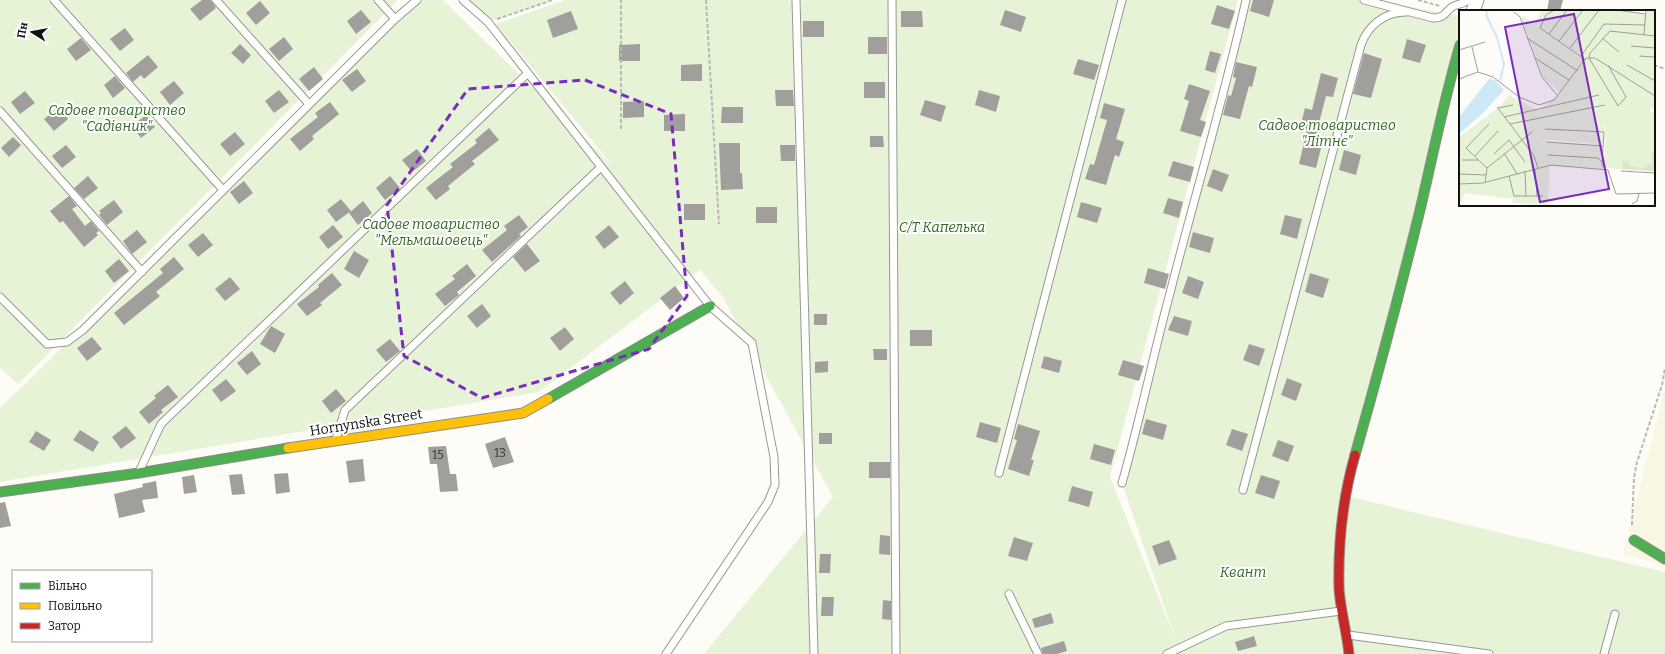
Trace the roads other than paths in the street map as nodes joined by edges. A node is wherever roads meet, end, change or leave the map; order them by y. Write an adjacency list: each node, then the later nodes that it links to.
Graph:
1 (54, 0): 21 (lane)
2 (216, 0): 18 (lane)
3 (378, 0): 15 (lane)
4 (417, 0): 15 (lane)
5 (463, 0): 17 (lane)
6 (796, 0): 38 (lane)
7 (892, 0): 39 (lane)
8 (1122, 0): 27 (lane)
9 (1246, 0): 28 (lane)
10 (1364, 0): 14 (lane)
11 (1469, 0): 14 (lane)
12 (1477, 0): 13 (street)
13 (1473, 10)
14 (1406, 12): 29 (lane)
15 (395, 19): 18 (lane)
16 (1459, 48): 34 (street)
17 (528, 73): 20 (lane); 26 (lane)
18 (310, 104): 21 (lane)
19 (0, 111): 22 (lane)
20 (601, 167): 24 (lane); 25 (lane)
21 (223, 190): 22 (lane)
22 (142, 272): 23 (lane)
23 (0, 297)
24 (710, 306): 25 (street, Hornynska Street); 37 (lane)
25 (336, 440): 26 (street, Hornynska Street)
26 (139, 473): 30 (street, Hornynska Street)
27 (999, 473)
28 (1122, 483)
29 (1243, 490)
30 (0, 492)
31 (1634, 540): 32 (street)
32 (1665, 559)
33 (1009, 594): 40 (lane)
34 (1344, 611): 36 (street); 41 (lane)
35 (1615, 614): 44 (lane)
36 (1347, 635): 42 (street); 43 (lane)
37 (666, 654)
38 (814, 654)
39 (896, 654)
40 (1038, 654)
41 (1167, 654)
42 (1349, 654)
43 (1489, 654)
44 (1604, 654)

